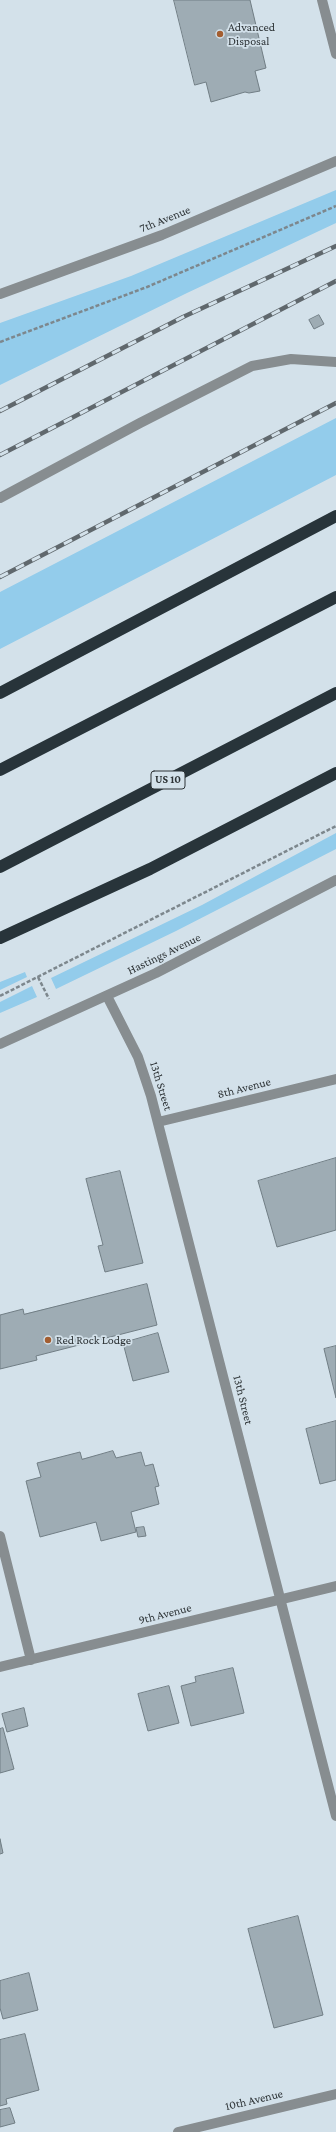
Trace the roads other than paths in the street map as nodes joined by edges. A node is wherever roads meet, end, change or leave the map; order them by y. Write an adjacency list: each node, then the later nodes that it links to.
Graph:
1 (322, 0): 2 (street)
2 (336, 54)
3 (336, 161): 4 (street, 7th Avenue)
4 (0, 294)
5 (336, 362): 6 (street)
6 (0, 498)
7 (336, 516): 9 (highway)
8 (336, 597): 11 (highway)
9 (0, 693)
10 (336, 693): 13 (highway, US 10)
11 (0, 770)
12 (336, 773): 15 (highway)
13 (0, 867)
14 (336, 880): 16 (street, Hastings Avenue)
15 (0, 938)
16 (107, 996): 17 (street, Hastings Avenue); 19 (street, 13th Street)
17 (0, 1044)
18 (336, 1079): 19 (street, 8th Avenue)
19 (158, 1122): 22 (street, 13th Street)
20 (0, 1536): 23 (street)
21 (336, 1586): 22 (street, 9th Avenue)
22 (281, 1598): 23 (street, 9th Avenue); 25 (street, 13th Street)
23 (31, 1660): 24 (street, 9th Avenue)
24 (0, 1667)
25 (336, 1816)
26 (336, 2094): 27 (street, 10th Avenue)
27 (178, 2132)

